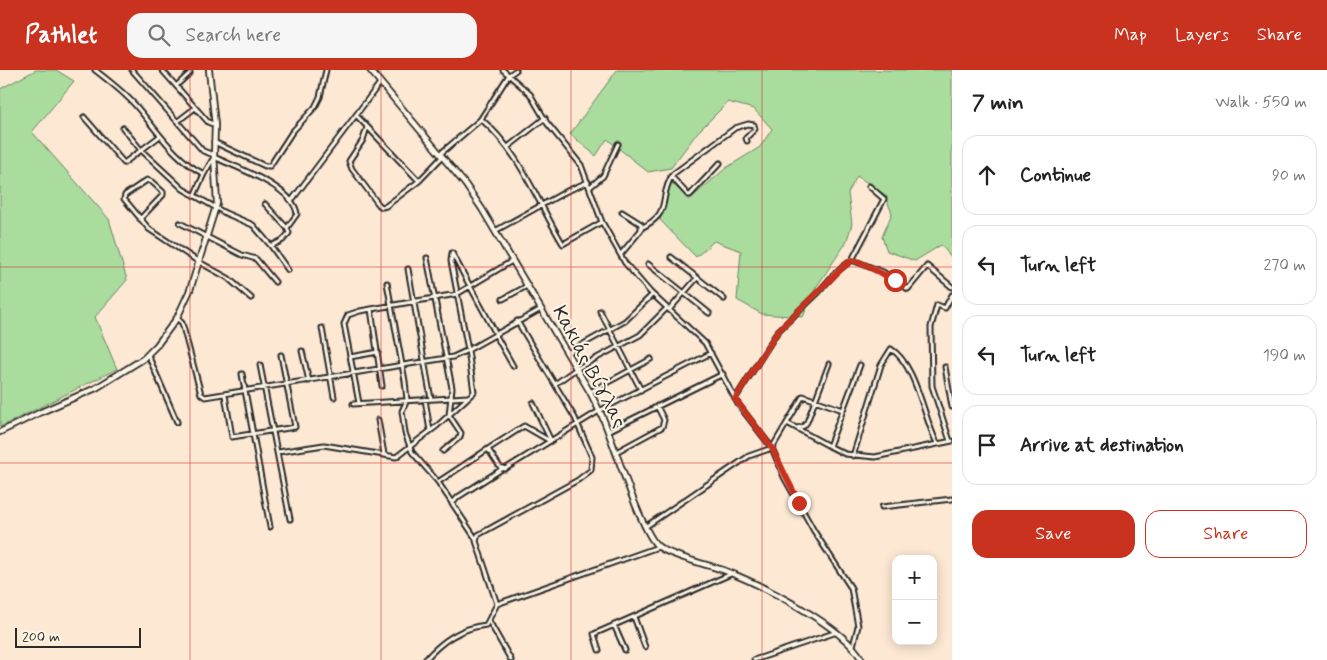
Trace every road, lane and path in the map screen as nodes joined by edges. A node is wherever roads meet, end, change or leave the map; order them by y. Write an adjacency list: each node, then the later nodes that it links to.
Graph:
1 (95, 70): 22 (street)
2 (132, 70): 18 (street)
3 (162, 70): 12 (street)
4 (210, 70): 19 (street)
5 (326, 70): 24 (street)
6 (370, 70): 11 (street, Κακιάς Βίγλας)
7 (503, 70): 10 (street)
8 (516, 70): 10 (street)
9 (190, 73): 12 (street)
10 (509, 76): 16 (street); 17 (street)
11 (380, 83): 14 (street); 29 (street, Κακιάς Βίγλας)
12 (176, 86): 13 (street)
13 (195, 108): 18 (street); 19 (street)
14 (356, 115): 20 (street); 38 (street)
15 (84, 116): 27 (street)
16 (545, 118): 26 (street); 34 (street)
17 (481, 119): 26 (street); 29 (street)
18 (178, 121): 28 (street)
19 (215, 125): 24 (street)
20 (367, 127): 33 (street); 33 (street)
21 (123, 128): 27 (street)
22 (160, 136): 27 (street); 31 (street)
23 (747, 141): 32 (street)
24 (214, 142): 28 (street)
25 (618, 144): 36 (street)
26 (508, 147): 40 (street)
27 (142, 150): 37 (street)
28 (214, 156): 31 (street); 38 (street); 41 (street)
29 (441, 156): 33 (street); 48 (street, Κακιάς Βίγλας)
30 (720, 163): 32 (street)
31 (204, 174): 37 (street)
32 (671, 176): 47 (street)
33 (419, 181)
34 (588, 182): 36 (street); 40 (street)
35 (869, 186): 54 (street)
36 (590, 187): 44 (street)
37 (194, 196): 41 (street)
38 (292, 200): 46 (street)
39 (265, 204): 46 (street)
40 (543, 204): 44 (street); 48 (street)
41 (216, 208): 49 (street); 50 (street)
42 (622, 212): 47 (street)
43 (140, 219): 43 (street); 56 (street)
44 (602, 222): 51 (street)
45 (180, 223): 49 (street)
46 (287, 228): 50 (street)
47 (641, 228): 51 (street)
48 (494, 231): 55 (street, Κακιάς Βίγλας)
49 (207, 237): 56 (street); 61 (street)
50 (271, 246): 59 (street)
51 (621, 254): 68 (street)
52 (671, 256): 60 (street)
53 (427, 258): 71 (street)
54 (852, 260): 65 (street); 125 (street)
55 (512, 261): 63 (street); 64 (street, Κακιάς Βίγλας)
56 (199, 262): 70 (street); 81 (street)
57 (648, 264): 66 (street)
58 (408, 269): 74 (street)
59 (288, 270)
60 (697, 278): 66 (street); 73 (street)
61 (275, 282)
62 (387, 283): 75 (street)
63 (469, 286): 67 (street); 67 (street); 85 (street)
64 (526, 286): 72 (street); 77 (street, Κακιάς Βίγλας)
65 (952, 287)
66 (682, 292): 78 (street); 80 (street)
67 (458, 294): 71 (street); 87 (street)
68 (652, 295): 78 (street); 84 (street)
69 (952, 295): 147 (street)
70 (251, 298)
71 (435, 298): 74 (street); 95 (street)
72 (502, 299)
73 (724, 299)
74 (414, 301): 75 (street); 97 (street)
75 (392, 305): 76 (street); 98 (street)
76 (371, 309): 89 (street); 94 (street)
77 (541, 309): 82 (street); 91 (street, Κακιάς Βίγλας)
78 (668, 309): 86 (street); 90 (street)
79 (600, 311): 84 (street)
80 (709, 313)
81 (177, 318): 92 (street); 119 (street)
82 (517, 321): 85 (street); 113 (street)
83 (322, 328): 110 (street)
84 (611, 330): 86 (street); 91 (street)
85 (495, 334): 87 (street); 102 (street)
86 (619, 346): 105 (street); 106 (street)
87 (468, 350): 95 (street); 121 (street)
88 (302, 351): 111 (street)
89 (378, 352): 94 (street); 104 (street)
90 (711, 352): 109 (street); 116 (street)
91 (567, 354): 105 (street, Κακιάς Βίγλας)
92 (148, 355): 137 (street); 144 (street)
93 (281, 355): 112 (street)
94 (350, 357): 108 (street)
95 (446, 358): 97 (street); 122 (street)
96 (651, 359): 106 (street)
97 (424, 361): 98 (street); 124 (street)
98 (402, 364): 104 (street); 126 (street)
99 (829, 364): 127 (street)
100 (860, 364): 133 (street)
101 (260, 365): 115 (street)
102 (513, 366)
103 (945, 367): 132 (street)
104 (380, 368): 108 (street); 114 (street)
105 (576, 369): 113 (street); 118 (street, Κακιάς Βίγλας)
106 (630, 370): 116 (street); 118 (street)
107 (242, 374): 117 (street)
108 (352, 374): 110 (street); 129 (street)
109 (723, 374): 125 (street); 131 (street)
110 (331, 377): 111 (street); 120 (street)
111 (308, 381): 112 (street)
112 (287, 384): 115 (street); 141 (street)
113 (555, 384): 139 (street)
114 (382, 386)
115 (265, 388): 117 (street); 141 (street)
116 (641, 390): 134 (street)
117 (245, 392): 119 (street); 145 (street)
118 (590, 392): 134 (street, Κακιάς Βίγλας)
119 (225, 395): 145 (street)
120 (334, 397)
121 (468, 397): 122 (street); 135 (street)
122 (452, 398): 124 (street); 135 (street)
123 (425, 399): 124 (street); 126 (street); 142 (street)
124 (431, 399)
125 (735, 399): 151 (street)
126 (407, 400): 129 (street); 150 (street)
127 (816, 400): 133 (street); 138 (street); 140 (street)
128 (533, 402): 146 (street)
129 (359, 403): 130 (street)
130 (353, 404)
131 (657, 406): 143 (street); 155 (street)
132 (952, 407)
133 (843, 410): 149 (street)
134 (600, 411): 139 (street); 143 (street, Κακιάς Βίγλας)
135 (449, 415): 142 (street); 153 (street)
136 (378, 420): 156 (street)
137 (177, 422)
138 (787, 423): 140 (street); 151 (street)
139 (578, 424): 146 (street); 166 (street)
140 (797, 428): 149 (street)
141 (273, 431): 145 (street); 154 (street)
142 (430, 431): 150 (street)
143 (608, 431): 155 (street, Κακιάς Βίγλας)
144 (0, 432)
145 (252, 434): 165 (street)
146 (550, 441): 152 (street); 158 (street)
147 (951, 441): 148 (street)
148 (936, 443): 157 (street); 157 (street)
149 (829, 446): 157 (street)
150 (410, 448): 156 (street); 159 (street)
151 (772, 448): 164 (street); 174 (street)
152 (488, 449): 158 (street); 159 (street)
153 (443, 451)
154 (278, 452): 156 (street); 163 (street)
155 (615, 452): 164 (street, Κακιάς Βίγλας)
156 (384, 454)
157 (853, 456)
158 (502, 469): 161 (street)
159 (438, 482): 161 (street)
160 (952, 499): 162 (street)
161 (452, 504): 166 (street)
162 (882, 507)
163 (290, 519)
164 (645, 527): 167 (street, Κακιάς Βίγλας)
165 (270, 528)
166 (476, 539): 169 (street)
167 (658, 547): 168 (street); 169 (street)
168 (731, 574): 170 (street); 173 (street)
169 (497, 604): 171 (street)
170 (634, 617): 172 (street); 175 (street)
171 (489, 620): 178 (street); 179 (street)
172 (614, 625): 176 (street); 177 (street)
173 (838, 632): 174 (street); 180 (street)
174 (853, 646): 181 (street)
175 (645, 647)
176 (599, 650)
177 (625, 650)
178 (425, 660)
179 (512, 660)
180 (754, 660)
181 (862, 660)

